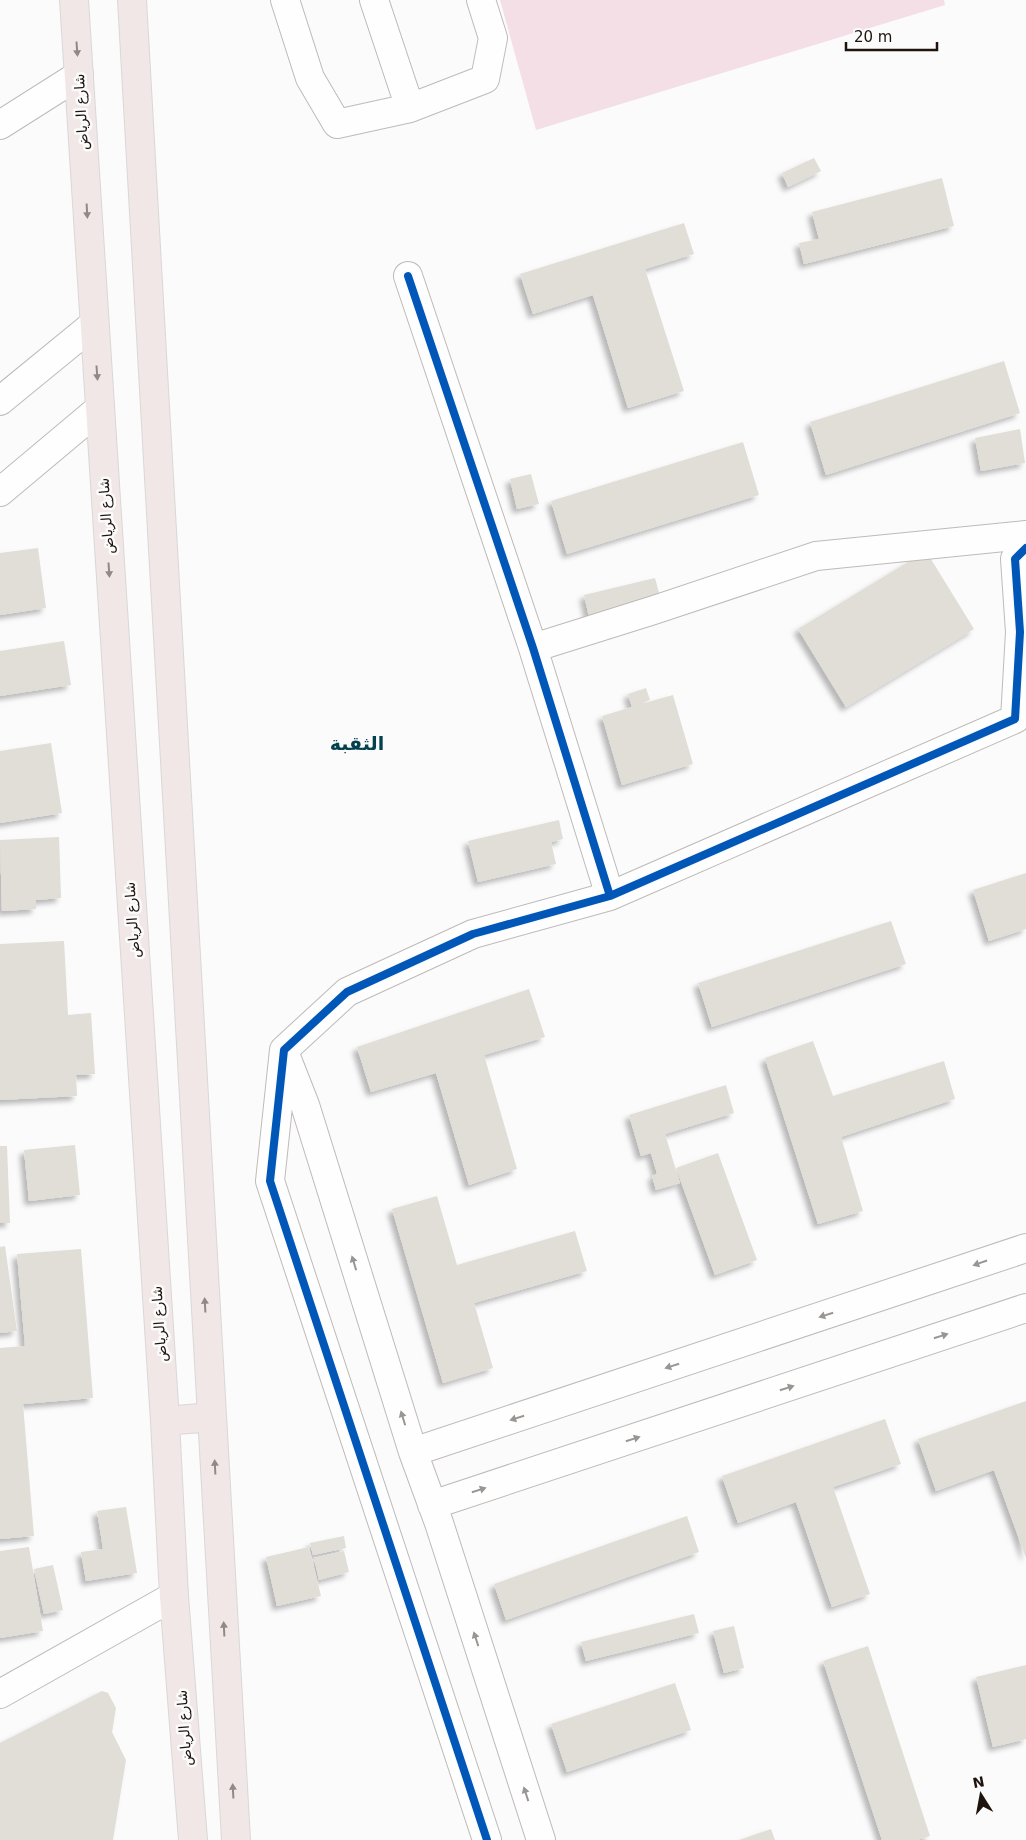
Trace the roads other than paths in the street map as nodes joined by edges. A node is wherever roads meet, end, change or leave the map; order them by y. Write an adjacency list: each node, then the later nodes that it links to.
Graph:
1 (74, 0): 6 (main road, شارع الرياض, one-way to 6)
2 (132, 0): 21 (main road, one-way to 2)
3 (285, 0): 7 (street)
4 (374, 0): 7 (street)
5 (481, 0): 7 (street)
6 (79, 75): 8 (street); 10 (main road, شارع الرياض, one-way to 10)
7 (410, 108)
8 (0, 125)
9 (408, 276): 16 (street)
10 (94, 324): 11 (street); 12 (main road, شارع الرياض, one-way to 12)
11 (0, 400)
12 (99, 409): 13 (street); 22 (main road, شارع الرياض, one-way to 22)
13 (0, 492)
14 (1026, 535): 16 (street)
15 (1026, 548): 17 (street)
16 (533, 648): 17 (street)
17 (610, 896): 18 (street)
18 (284, 1050): 23 (street, one-way to 18); 29 (street)
19 (1026, 1248): 23 (street, one-way to 23)
20 (1026, 1308): 24 (street, one-way to 20)
21 (212, 1417): 22 (main road); 28 (main road, one-way to 21)
22 (166, 1421): 25 (main road, شارع الرياض)
23 (413, 1452): 24 (street)
24 (432, 1505): 30 (street, one-way to 24)
25 (174, 1596): 26 (street); 27 (main road, شارع الرياض)
26 (0, 1694)
27 (193, 1840)
28 (236, 1840)
29 (487, 1840)
30 (541, 1840)

